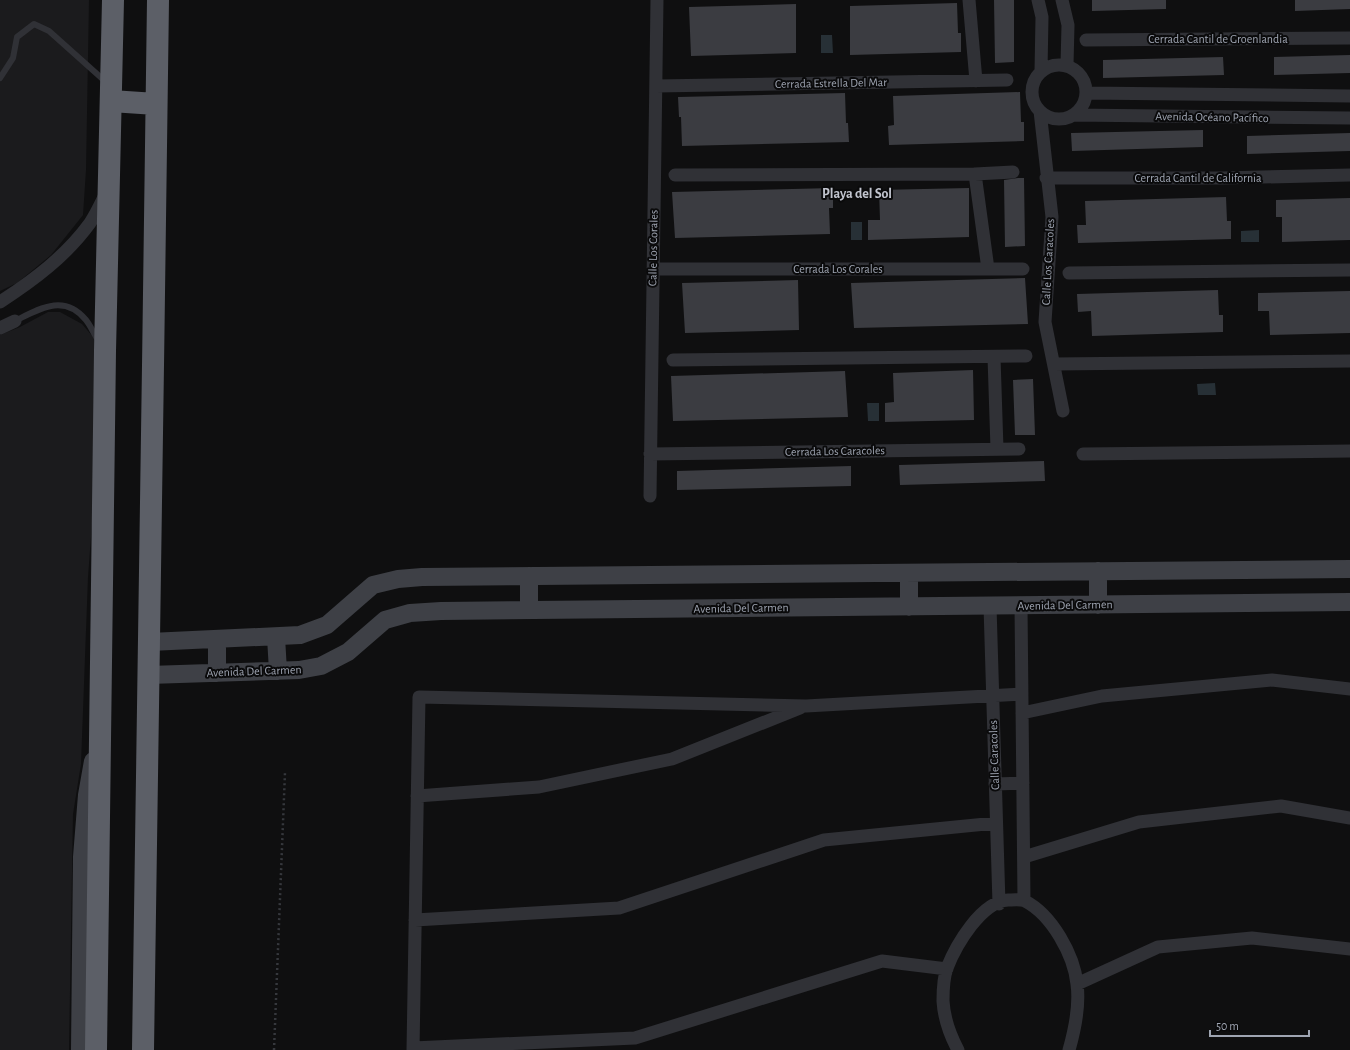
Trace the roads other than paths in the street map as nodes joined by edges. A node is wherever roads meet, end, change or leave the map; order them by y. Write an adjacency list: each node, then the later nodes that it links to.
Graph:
1 (113, 0): 16 (highway)
2 (158, 0): 18 (highway)
3 (657, 0): 14 (street, Calle Los Corales)
4 (969, 0): 13 (street)
5 (1038, 0): 10 (street)
6 (1062, 0): 9 (street)
7 (1350, 38): 8 (street, Cerrada Cantil de Groenlandia)
8 (1086, 40)
9 (1067, 65): 10 (street); 15 (street)
10 (1041, 71): 19 (street)
11 (0, 78): 16 (lane)
12 (1007, 80): 13 (street, Cerrada Estrella Del Mar)
13 (976, 81): 14 (street, Cerrada Estrella Del Mar)
14 (656, 86): 28 (street, Calle Los Corales)
15 (1087, 93): 17 (street, Avenida Océano Pacífico); 20 (street)
16 (111, 94): 18 (highway); 27 (highway)
17 (1350, 96)
18 (156, 104): 61 (highway)
19 (1040, 111): 20 (street); 26 (street, Calle Los Caracoles)
20 (1073, 115): 21 (street, Avenida Océano Pacífico)
21 (1350, 118)
22 (1013, 172): 23 (street)
23 (975, 174): 24 (street); 29 (street)
24 (675, 175)
25 (1350, 175): 26 (street, Cerrada Cantil de California)
26 (1046, 178): 41 (street, Calle Los Caracoles)
27 (108, 189): 33 (street); 36 (highway)
28 (653, 269): 29 (street, Cerrada Los Corales); 46 (street, Calle Los Corales)
29 (988, 269): 30 (street, Cerrada Los Corales)
30 (1023, 269)
31 (1350, 270): 32 (street)
32 (1069, 274)
33 (0, 302)
34 (15, 321): 35 (street); 36 (lane)
35 (0, 328)
36 (105, 351): 70 (highway)
37 (1026, 356): 38 (street)
38 (994, 357): 39 (street); 44 (street)
39 (673, 360)
40 (1350, 361): 41 (street)
41 (1054, 364): 42 (street, Calle Los Caracoles)
42 (1063, 411)
43 (1019, 448): 44 (street, Cerrada Los Caracoles)
44 (997, 449): 46 (street, Cerrada Los Caracoles)
45 (1350, 451): 47 (street)
46 (650, 454): 48 (street, Calle Los Corales)
47 (1083, 454)
48 (650, 496)
49 (1350, 569): 50 (main road)
50 (1098, 571): 51 (main road); 54 (main road)
51 (909, 573): 52 (main road); 57 (main road)
52 (529, 576): 58 (main road); 59 (main road)
53 (1350, 602): 54 (main road, Avenida Del Carmen)
54 (1098, 605): 56 (main road, Avenida Del Carmen)
55 (990, 606): 56 (main road, Avenida Del Carmen); 57 (main road, Avenida Del Carmen); 66 (street, Calle Caracoles)
56 (1021, 606): 67 (street)
57 (909, 607): 58 (main road, Avenida Del Carmen)
58 (529, 610): 62 (main road, Avenida Del Carmen)
59 (276, 637): 60 (main road); 62 (main road)
60 (216, 639): 61 (main road); 63 (main road)
61 (150, 642): 64 (highway)
62 (278, 671): 63 (main road, Avenida Del Carmen)
63 (217, 673): 64 (main road, Avenida Del Carmen)
64 (149, 675): 86 (highway)
65 (1350, 689): 69 (street)
66 (992, 694): 67 (street); 68 (street); 72 (street, Calle Caracoles)
67 (1022, 694): 69 (street)
68 (806, 706): 73 (street); 73 (street)
69 (1022, 713): 71 (street)
70 (102, 725): 84 (main road); 85 (highway)
71 (1023, 783): 72 (street); 76 (street)
72 (995, 784): 75 (street, Calle Caracoles)
73 (417, 796): 79 (street)
74 (1350, 818): 76 (street)
75 (996, 822): 78 (street, Calle Caracoles); 79 (street)
76 (1024, 857): 77 (street)
77 (1024, 900): 78 (street); 82 (street)
78 (999, 904): 81 (street)
79 (415, 920): 83 (street)
80 (1350, 949): 82 (street)
81 (947, 968): 83 (street); 87 (street)
82 (1078, 984): 88 (street)
83 (413, 1049)
84 (80, 1050)
85 (96, 1050)
86 (143, 1050)
87 (958, 1050)
88 (1069, 1050)

